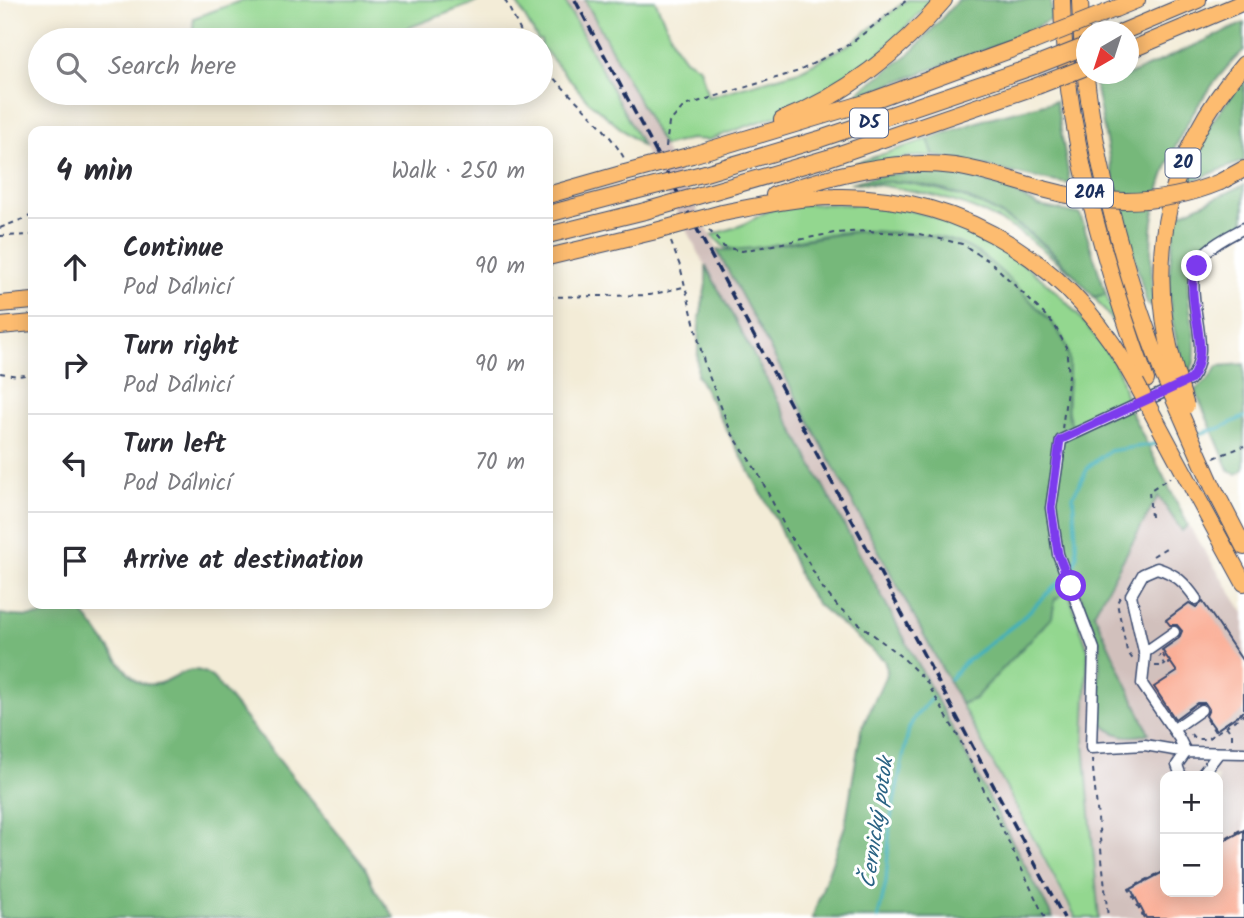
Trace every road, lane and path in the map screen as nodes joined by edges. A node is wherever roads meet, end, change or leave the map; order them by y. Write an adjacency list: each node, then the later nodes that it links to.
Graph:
1 (505, 0): 9 (path)
2 (943, 0): 14 (highway)
3 (1062, 0): 34 (highway, 20A)
4 (1080, 0): 31 (highway)
5 (1137, 0): 14 (highway, bridge)
6 (1198, 0): 8 (highway)
7 (1244, 2): 10 (highway)
8 (1139, 25)
9 (519, 28)
10 (1139, 47)
11 (1076, 50): 17 (highway, D5, bridge)
12 (1244, 64): 31 (highway, 20)
13 (1076, 71): 22 (highway, D5, bridge)
14 (692, 155): 16 (highway, bridge)
15 (1244, 169): 18 (highway, bridge)
16 (553, 194)
17 (553, 213)
18 (722, 213): 25 (highway, bridge); 34 (highway)
19 (28, 217): 20 (path)
20 (0, 228)
21 (1244, 228): 47 (street)
22 (553, 234)
23 (28, 235): 24 (path)
24 (0, 236)
25 (553, 256)
26 (553, 297): 56 (path)
27 (28, 301): 28 (highway)
28 (2, 304)
29 (28, 324): 30 (highway)
30 (3, 326)
31 (1169, 372): 35 (highway, bridge)
32 (0, 373): 33 (path)
33 (28, 375)
34 (1141, 382): 36 (highway, bridge)
35 (1244, 547)
36 (1244, 583)
37 (1196, 599): 39 (street)
38 (1174, 632): 39 (street)
39 (1144, 653): 45 (street)
40 (1169, 664): 41 (path)
41 (1165, 666)
42 (1201, 710): 45 (street); 46 (path)
43 (1244, 714): 44 (path)
44 (1226, 726): 46 (path); 49 (path)
45 (1175, 732): 46 (path); 48 (street)
46 (1216, 733)
47 (1091, 748): 48 (street); 57 (path)
48 (1186, 752): 50 (street); 51 (street)
49 (1238, 753): 50 (street)
50 (1218, 754): 52 (street)
51 (1178, 771)
52 (1205, 771)
53 (1244, 828): 54 (path)
54 (1223, 839)
55 (1160, 873): 58 (path)
56 (1045, 918)
57 (1108, 918)
58 (1144, 918)

